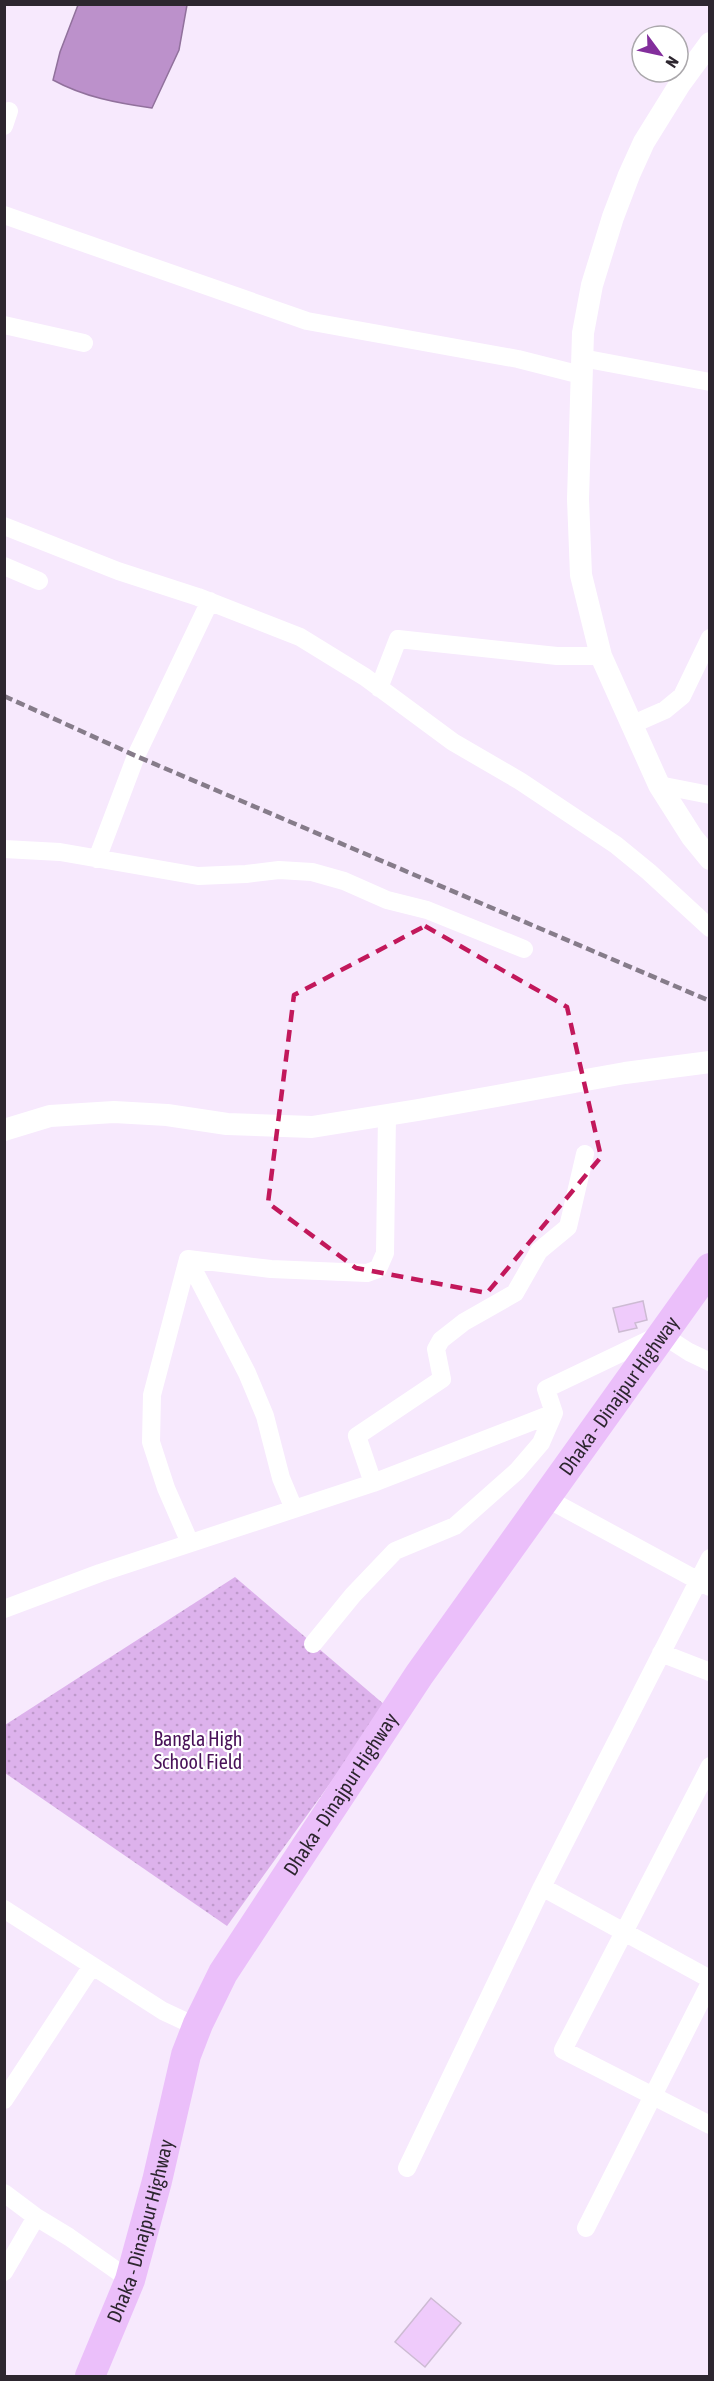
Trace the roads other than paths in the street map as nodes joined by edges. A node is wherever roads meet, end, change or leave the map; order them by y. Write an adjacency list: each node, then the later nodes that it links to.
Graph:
1 (706, 51): 5 (street)
2 (4, 215): 5 (street)
3 (4, 325): 4 (street)
4 (84, 343)
5 (582, 366): 6 (street); 12 (street)
6 (710, 382)
7 (4, 526): 10 (street)
8 (4, 566): 9 (street)
9 (39, 581)
10 (210, 601): 13 (street); 18 (street)
11 (710, 638): 14 (street)
12 (601, 656): 13 (street); 14 (street)
13 (379, 688): 20 (street)
14 (630, 725): 15 (street)
15 (659, 785): 16 (street); 19 (street)
16 (710, 795)
17 (4, 849): 18 (street)
18 (97, 859): 21 (street)
19 (710, 860)
20 (710, 928)
21 (524, 949)
22 (710, 1062): 23 (street)
23 (387, 1115): 24 (street); 26 (street)
24 (4, 1130)
25 (585, 1154): 31 (street)
26 (188, 1259): 33 (street); 34 (street)
27 (710, 1268): 28 (highway, Dhaka - Dinajpur Highway)
28 (661, 1334): 29 (street); 30 (street); 32 (highway, Dhaka - Dinajpur Highway)
29 (710, 1362)
30 (554, 1413): 31 (street); 38 (street)
31 (373, 1483): 33 (street)
32 (544, 1497): 36 (street); 47 (highway, Dhaka - Dinajpur Highway)
33 (294, 1509): 34 (street)
34 (190, 1543): 37 (street)
35 (710, 1558): 36 (street)
36 (704, 1584): 39 (street)
37 (4, 1609)
38 (313, 1644)
39 (662, 1653): 40 (street); 42 (street)
40 (710, 1672)
41 (710, 1766): 44 (street)
42 (542, 1887): 44 (street); 51 (street)
43 (4, 1910): 45 (street)
44 (624, 1931): 46 (street); 48 (street)
45 (92, 1966): 47 (street); 49 (street)
46 (710, 1981): 48 (street)
47 (198, 2024): 56 (highway, Dhaka - Dinajpur Highway)
48 (652, 2097): 50 (street); 54 (street)
49 (4, 2100)
50 (710, 2125)
51 (407, 2168)
52 (4, 2193): 53 (street)
53 (36, 2217): 55 (street); 56 (street)
54 (586, 2228)
55 (4, 2272)
56 (130, 2280): 57 (highway, Dhaka - Dinajpur Highway)
57 (90, 2376)

